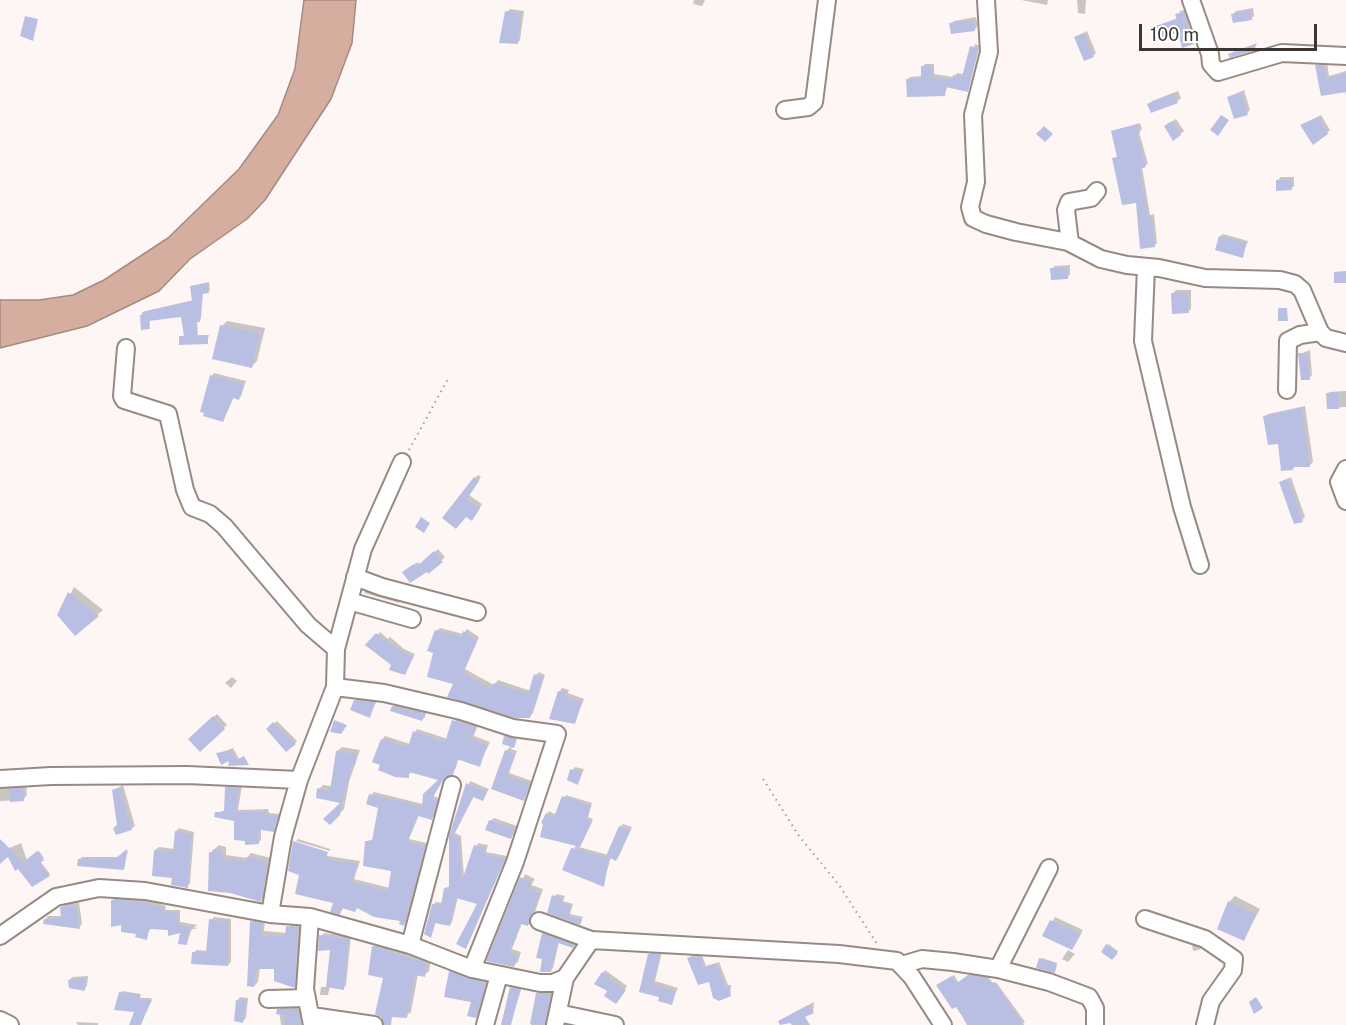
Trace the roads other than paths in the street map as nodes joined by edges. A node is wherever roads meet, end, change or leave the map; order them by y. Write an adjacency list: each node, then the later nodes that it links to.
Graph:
1 (827, 0): 5 (street)
2 (986, 0): 7 (street)
3 (1191, 0): 4 (street)
4 (1346, 56)
5 (785, 111)
6 (1097, 191): 7 (street)
7 (1070, 243): 8 (street)
8 (1146, 267): 9 (street); 16 (street)
9 (1320, 332): 10 (street); 12 (street)
10 (1346, 343)
11 (126, 348): 21 (street)
12 (1287, 390)
13 (402, 462): 17 (street)
14 (1346, 469): 15 (street)
15 (1346, 501)
16 (1200, 565)
17 (355, 577): 18 (street); 19 (street)
18 (349, 601): 20 (street); 21 (street)
19 (477, 612)
20 (412, 619)
21 (336, 649): 22 (street)
22 (335, 687): 24 (street); 35 (street)
23 (0, 779): 24 (street)
24 (299, 780): 27 (street)
25 (452, 785): 33 (street)
26 (1049, 868): 36 (street)
27 (270, 914): 28 (street); 31 (street)
28 (310, 917): 33 (street); 39 (street)
29 (1145, 919): 50 (street)
30 (539, 921): 32 (street)
31 (0, 936)
32 (591, 940): 34 (street); 38 (street)
33 (410, 945): 35 (street)
34 (894, 962): 36 (street); 48 (street)
35 (472, 969): 37 (street)
36 (998, 969): 49 (street)
37 (499, 975): 38 (street); 46 (street)
38 (565, 978): 41 (street)
39 (307, 998): 40 (street); 43 (street)
40 (268, 999)
41 (556, 1019): 47 (street)
42 (0, 1020): 44 (street)
43 (312, 1021): 45 (street)
44 (10, 1025)
45 (374, 1025)
46 (485, 1025)
47 (615, 1025)
48 (943, 1025)
49 (1095, 1025)
50 (1205, 1025)

